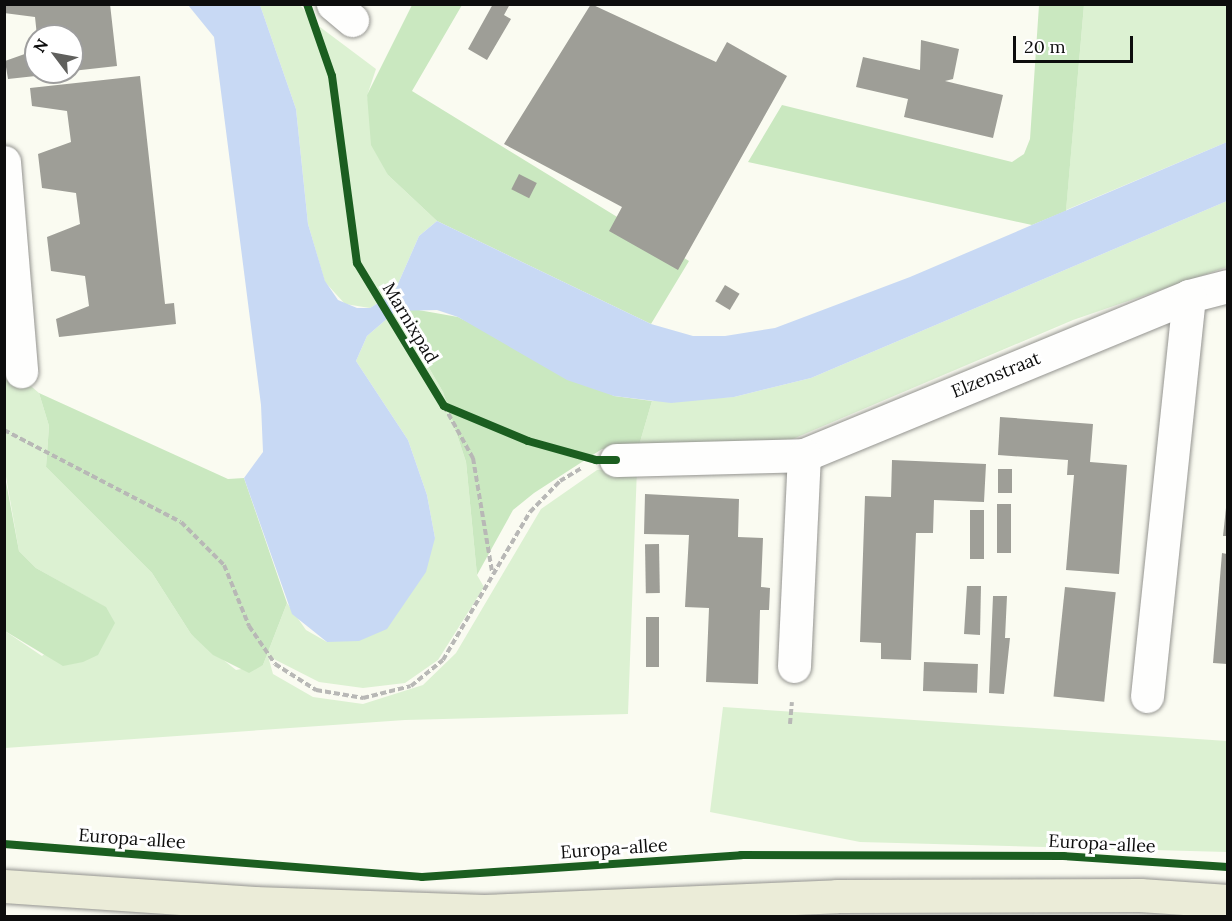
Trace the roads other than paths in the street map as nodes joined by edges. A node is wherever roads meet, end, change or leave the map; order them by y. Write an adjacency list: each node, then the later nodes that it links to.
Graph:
1 (4, 162): 4 (street)
2 (1227, 286): 3 (street, Elzenstraat)
3 (1189, 296): 5 (street, Elzenstraat); 8 (street)
4 (21, 371)
5 (804, 455): 6 (street, Elzenstraat); 7 (street)
6 (606, 460)
7 (794, 666)
8 (1147, 696)
9 (4, 886): 10 (main road)
10 (1227, 901)
11 (4, 907): 12 (main road)
12 (150, 916)
13 (788, 916): 14 (main road)
14 (1177, 916)

